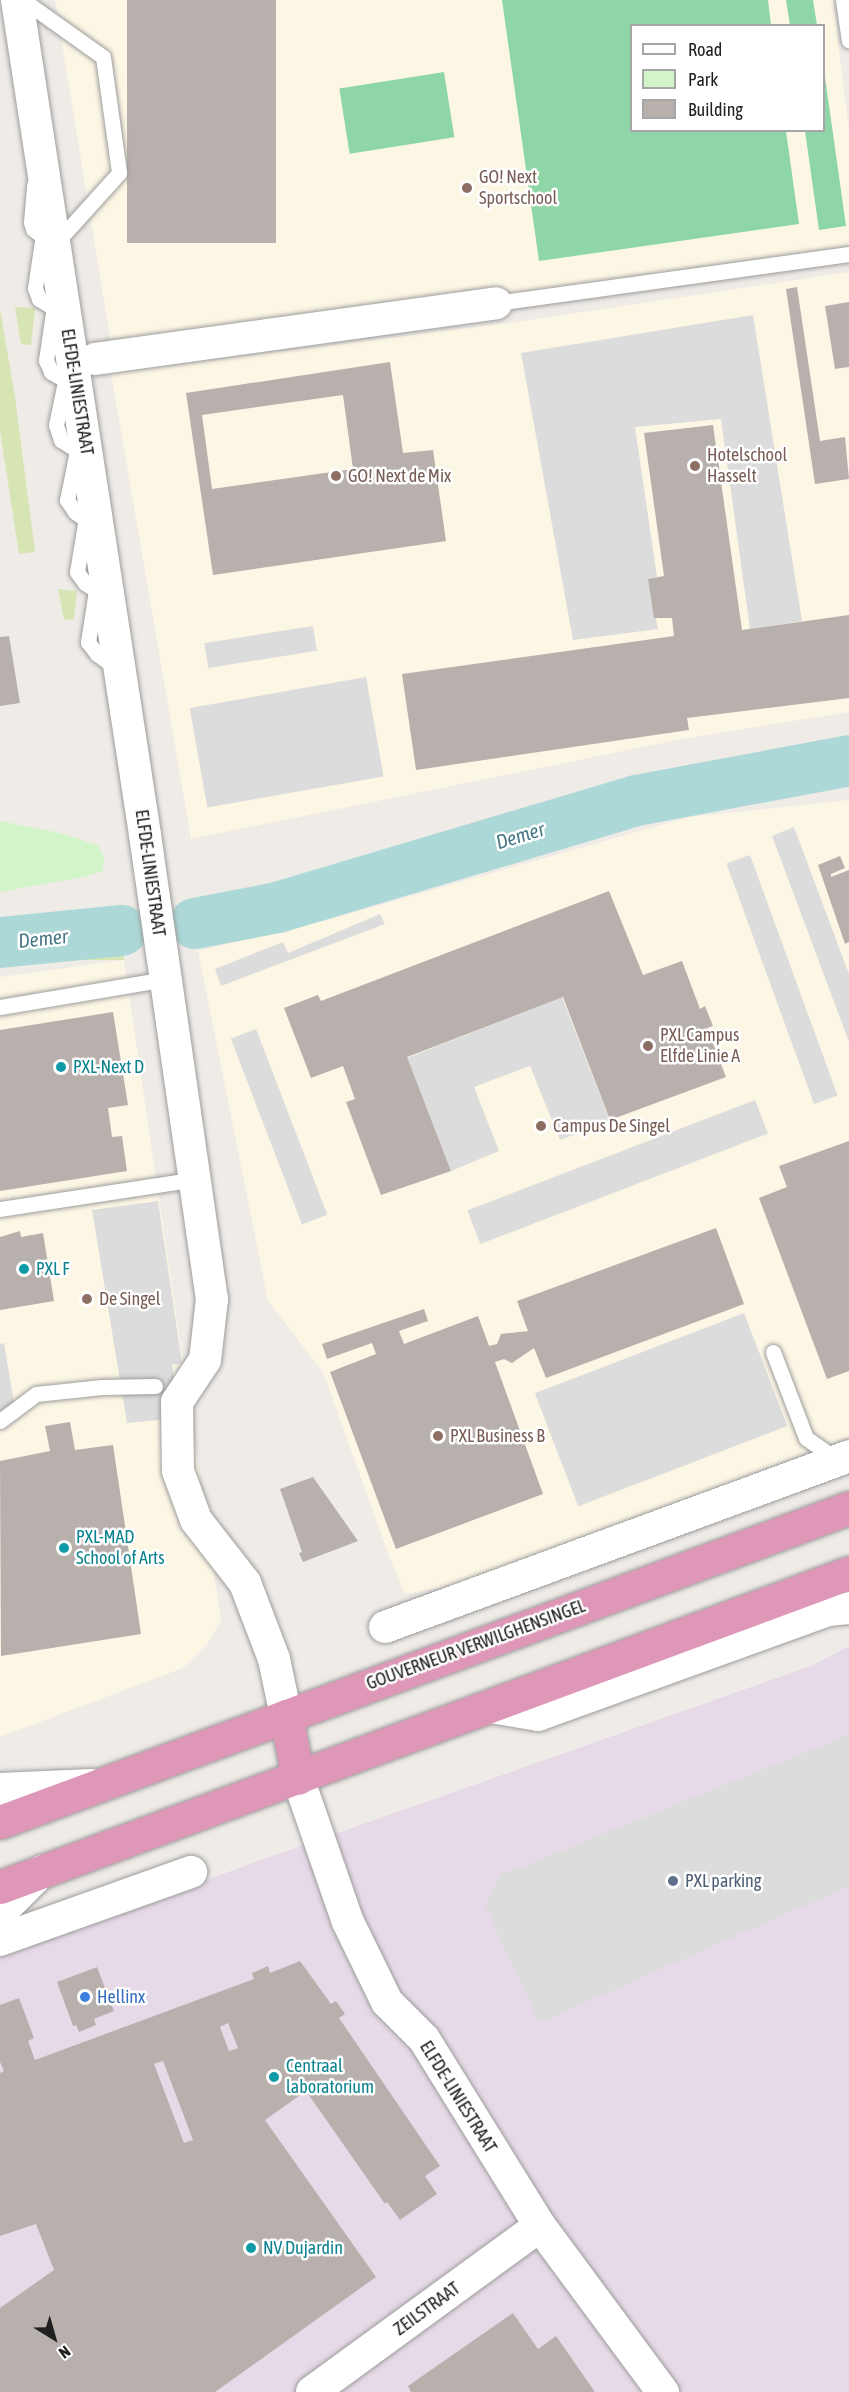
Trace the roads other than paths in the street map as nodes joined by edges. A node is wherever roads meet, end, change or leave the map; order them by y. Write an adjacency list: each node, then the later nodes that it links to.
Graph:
1 (17, 0): 5 (street, ELFDE-LINIESTRAAT)
2 (23, 0): 5 (lane)
3 (843, 0): 4 (lane)
4 (849, 41)
5 (49, 231): 8 (street, ELFDE-LINIESTRAAT)
6 (849, 254): 7 (lane)
7 (496, 303): 8 (street)
8 (77, 370): 9 (street, ELFDE-LINIESTRAAT)
9 (166, 979): 10 (lane); 11 (street, ELFDE-LINIESTRAAT)
10 (0, 1007)
11 (195, 1179): 12 (lane); 22 (street, ELFDE-LINIESTRAAT)
12 (0, 1209)
13 (773, 1353): 16 (lane)
14 (155, 1386): 15 (lane)
15 (0, 1422)
16 (844, 1458): 20 (street)
17 (849, 1508): 22 (highway, GOUVERNEUR VERWILGHENSINGEL)
18 (849, 1573): 21 (highway)
19 (849, 1608): 21 (street)
20 (385, 1628)
21 (491, 1707): 23 (highway)
22 (286, 1716): 23 (highway); 24 (highway, GOUVERNEUR VERWILGHENSINGEL)
23 (298, 1778): 27 (highway); 32 (street, ELFDE-LINIESTRAAT)
24 (104, 1784): 25 (street, GOUVERNEUR VERWILGHENSINGEL); 26 (highway, GOUVERNEUR VERWILGHENSINGEL)
25 (0, 1789)
26 (0, 1822)
27 (42, 1871): 29 (highway); 30 (street)
28 (191, 1872): 31 (street)
29 (0, 1887)
30 (0, 1913)
31 (0, 1940)
32 (540, 2226): 33 (street, ZEILSTRAAT); 34 (street, ELFDE-LINIESTRAAT)
33 (312, 2392)
34 (663, 2392)

